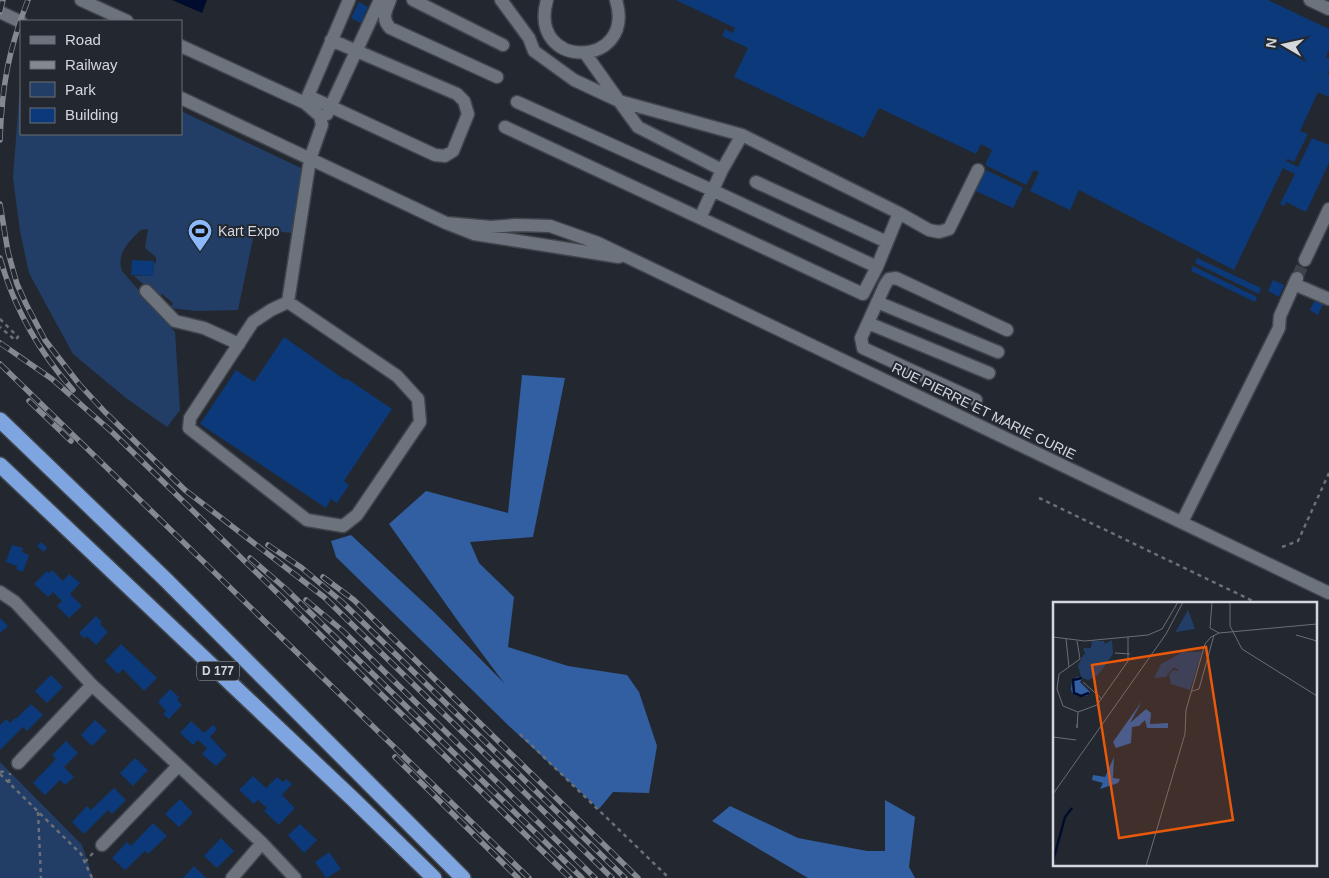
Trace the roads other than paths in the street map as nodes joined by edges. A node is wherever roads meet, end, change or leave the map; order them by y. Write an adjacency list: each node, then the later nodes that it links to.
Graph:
1 (81, 0): 12 (street)
2 (349, 0): 15 (street)
3 (380, 0): 18 (street)
4 (390, 0): 21 (street)
5 (413, 0): 17 (street)
6 (501, 0): 19 (street)
7 (547, 0): 14 (street)
8 (616, 0): 20 (street)
9 (1310, 0): 10 (street)
10 (1329, 9)
11 (0, 12): 13 (street)
12 (125, 20)
13 (20, 22)
14 (550, 37): 19 (street); 20 (street)
15 (331, 40): 18 (street); 23 (street)
16 (182, 46): 23 (street)
17 (503, 46)
18 (357, 51): 26 (street); 26 (street)
19 (534, 51): 24 (street)
20 (585, 53): 24 (street)
21 (497, 78)
22 (182, 98): 30 (street, RUE PIERRE ET MARIE CURIE)
23 (306, 99): 26 (street); 27 (street)
24 (619, 101): 29 (street); 31 (street)
25 (517, 102): 34 (street)
26 (331, 106): 27 (street)
27 (322, 125): 30 (street)
28 (505, 127): 37 (street)
29 (742, 135): 31 (street); 36 (street)
30 (310, 158): 38 (street, RUE PIERRE ET MARIE CURIE); 45 (street)
31 (722, 170): 34 (street)
32 (978, 170): 36 (street)
33 (756, 182): 39 (street)
34 (714, 191): 37 (street); 42 (street)
35 (1329, 209): 41 (street)
36 (899, 212): 39 (street)
37 (700, 218): 42 (street)
38 (446, 223): 40 (street, RUE PIERRE ET MARIE CURIE); 40 (street, RUE PIERRE ET MARIE CURIE)
39 (887, 242): 42 (street)
40 (626, 258): 52 (street, RUE PIERRE ET MARIE CURIE)
41 (1305, 260)
42 (877, 267)
43 (146, 291): 49 (street)
44 (1329, 299): 56 (street)
45 (288, 302): 49 (street); 49 (street)
46 (877, 302): 47 (street); 48 (street); 50 (street)
47 (868, 324): 51 (street); 52 (street)
48 (1007, 330)
49 (239, 344)
50 (998, 352)
51 (989, 372)
52 (956, 414): 56 (street, RUE PIERRE ET MARIE CURIE)
53 (0, 420): 57 (highway)
54 (0, 431): 57 (highway)
55 (0, 465): 67 (highway, D 177)
56 (1182, 522): 59 (street, RUE PIERRE ET MARIE CURIE)
57 (166, 580): 68 (highway, D 177)
58 (0, 592): 60 (street)
59 (1329, 593)
60 (92, 685): 61 (street); 62 (street)
61 (178, 766): 63 (street); 64 (street)
62 (14, 767)
63 (262, 843): 65 (street); 66 (street)
64 (102, 845)
65 (232, 878)
66 (295, 878)
67 (434, 878)
68 (463, 878)

